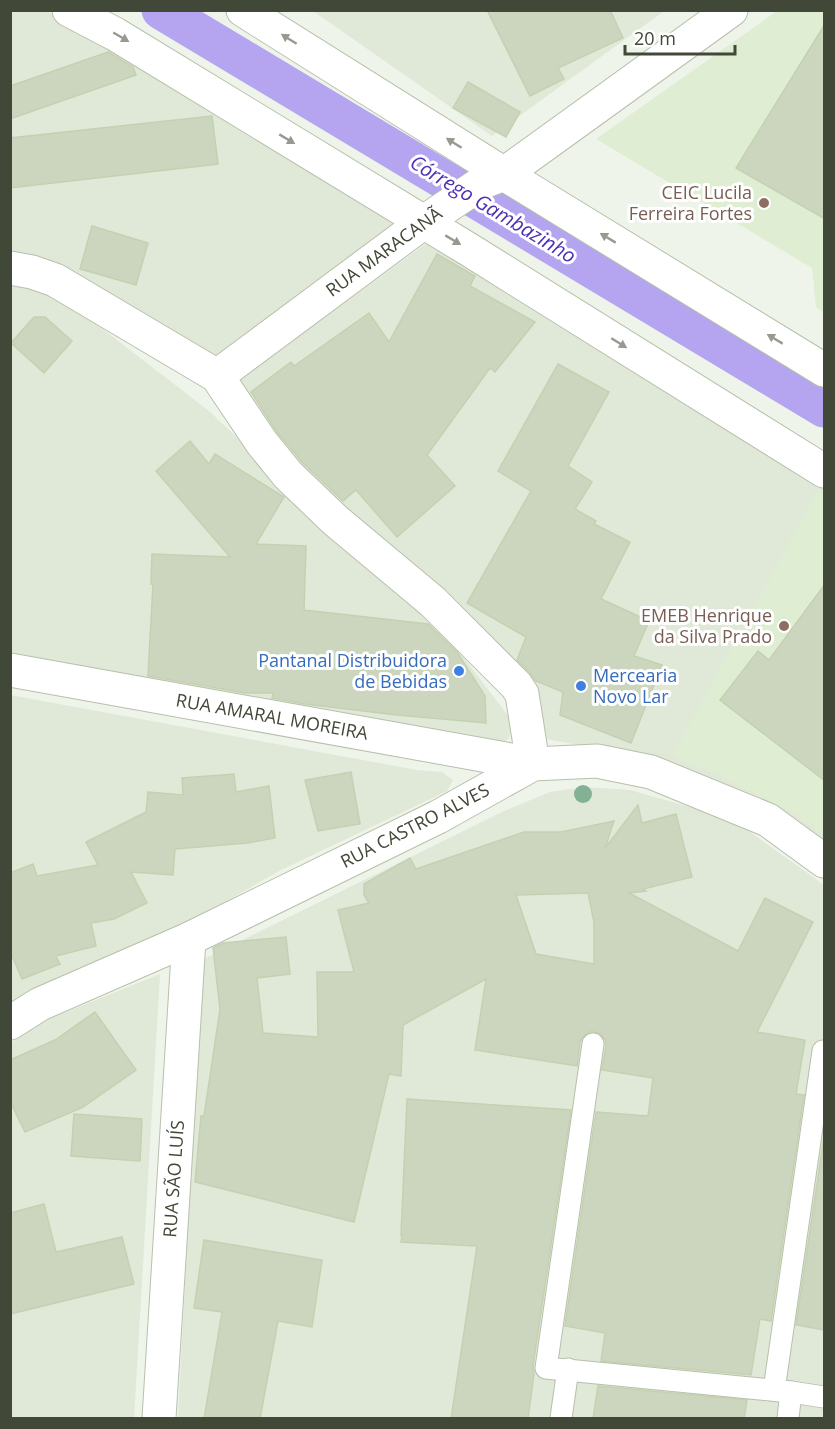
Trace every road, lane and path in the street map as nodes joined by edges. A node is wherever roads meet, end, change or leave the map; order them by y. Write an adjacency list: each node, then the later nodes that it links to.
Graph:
1 (69, 10): 5 (street, one-way to 5)
2 (243, 10): 4 (street, one-way to 2)
3 (731, 10): 4 (street, RUA MARACANÃ)
4 (493, 178): 5 (street, RUA MARACANÃ); 7 (street, one-way to 4)
5 (435, 214): 8 (street, RUA MARACANÃ); 9 (street, one-way to 9)
6 (10, 268): 8 (street)
7 (825, 370)
8 (217, 376): 11 (street)
9 (825, 471)
10 (10, 670): 11 (street, RUA AMARAL MOREIRA)
11 (533, 764): 12 (street, RUA CASTRO ALVES); 13 (street, RUA CASTRO ALVES)
12 (825, 861)
13 (189, 939): 14 (street, RUA CASTRO ALVES); 20 (street, RUA SÃO LUÍS)
14 (10, 1023)
15 (593, 1044): 17 (lane)
16 (823, 1051): 18 (lane)
17 (568, 1369): 18 (lane); 21 (lane)
18 (783, 1391): 19 (lane); 22 (lane)
19 (825, 1397)
20 (159, 1419)
21 (561, 1419)
22 (788, 1419)

